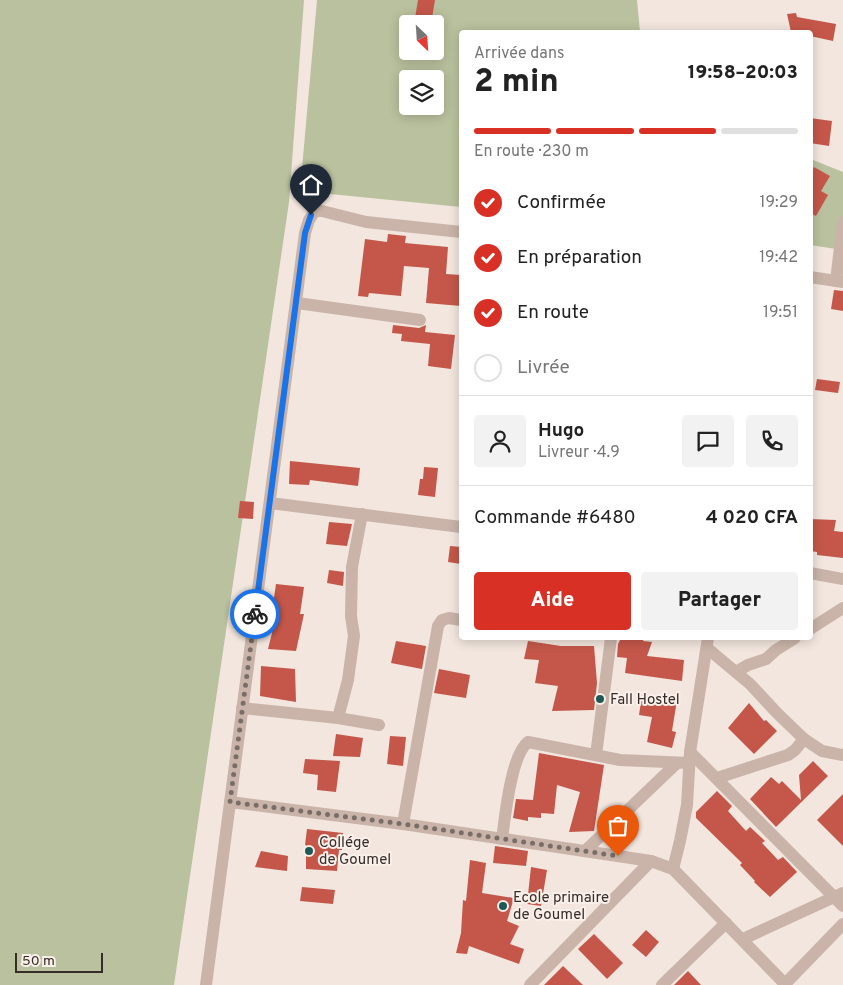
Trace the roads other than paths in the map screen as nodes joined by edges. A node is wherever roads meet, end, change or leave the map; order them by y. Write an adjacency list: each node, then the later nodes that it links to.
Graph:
1 (843, 222): 4 (street)
2 (459, 232): 5 (street)
3 (813, 277): 4 (street)
4 (839, 281)
5 (297, 303): 6 (street); 7 (street)
6 (420, 320)
7 (270, 503): 8 (street); 19 (street)
8 (362, 514): 9 (street); 20 (street)
9 (459, 527)
10 (813, 574): 11 (street)
11 (843, 579)
12 (843, 608): 14 (street)
13 (459, 620): 28 (street)
14 (813, 626)
15 (611, 640): 23 (street)
16 (792, 640): 18 (street)
17 (708, 643): 18 (street); 25 (street)
18 (736, 672): 22 (street)
19 (242, 708): 20 (street); 27 (street)
20 (338, 718): 21 (street)
21 (379, 725)
22 (804, 738): 24 (street); 26 (street)
23 (596, 755): 25 (street); 29 (street)
24 (843, 755)
25 (685, 759): 26 (street); 30 (street); 32 (street)
26 (717, 778): 33 (street)
27 (230, 802): 28 (street); 37 (street)
28 (403, 824): 29 (street)
29 (502, 839): 30 (street)
30 (585, 851): 31 (street)
31 (651, 861): 32 (street); 39 (street)
32 (673, 869): 34 (street)
33 (840, 899): 36 (street)
34 (726, 923): 36 (street); 40 (street)
35 (843, 924): 38 (street)
36 (743, 939): 38 (street)
37 (210, 983)
38 (785, 984)
39 (530, 985)
40 (662, 985)

